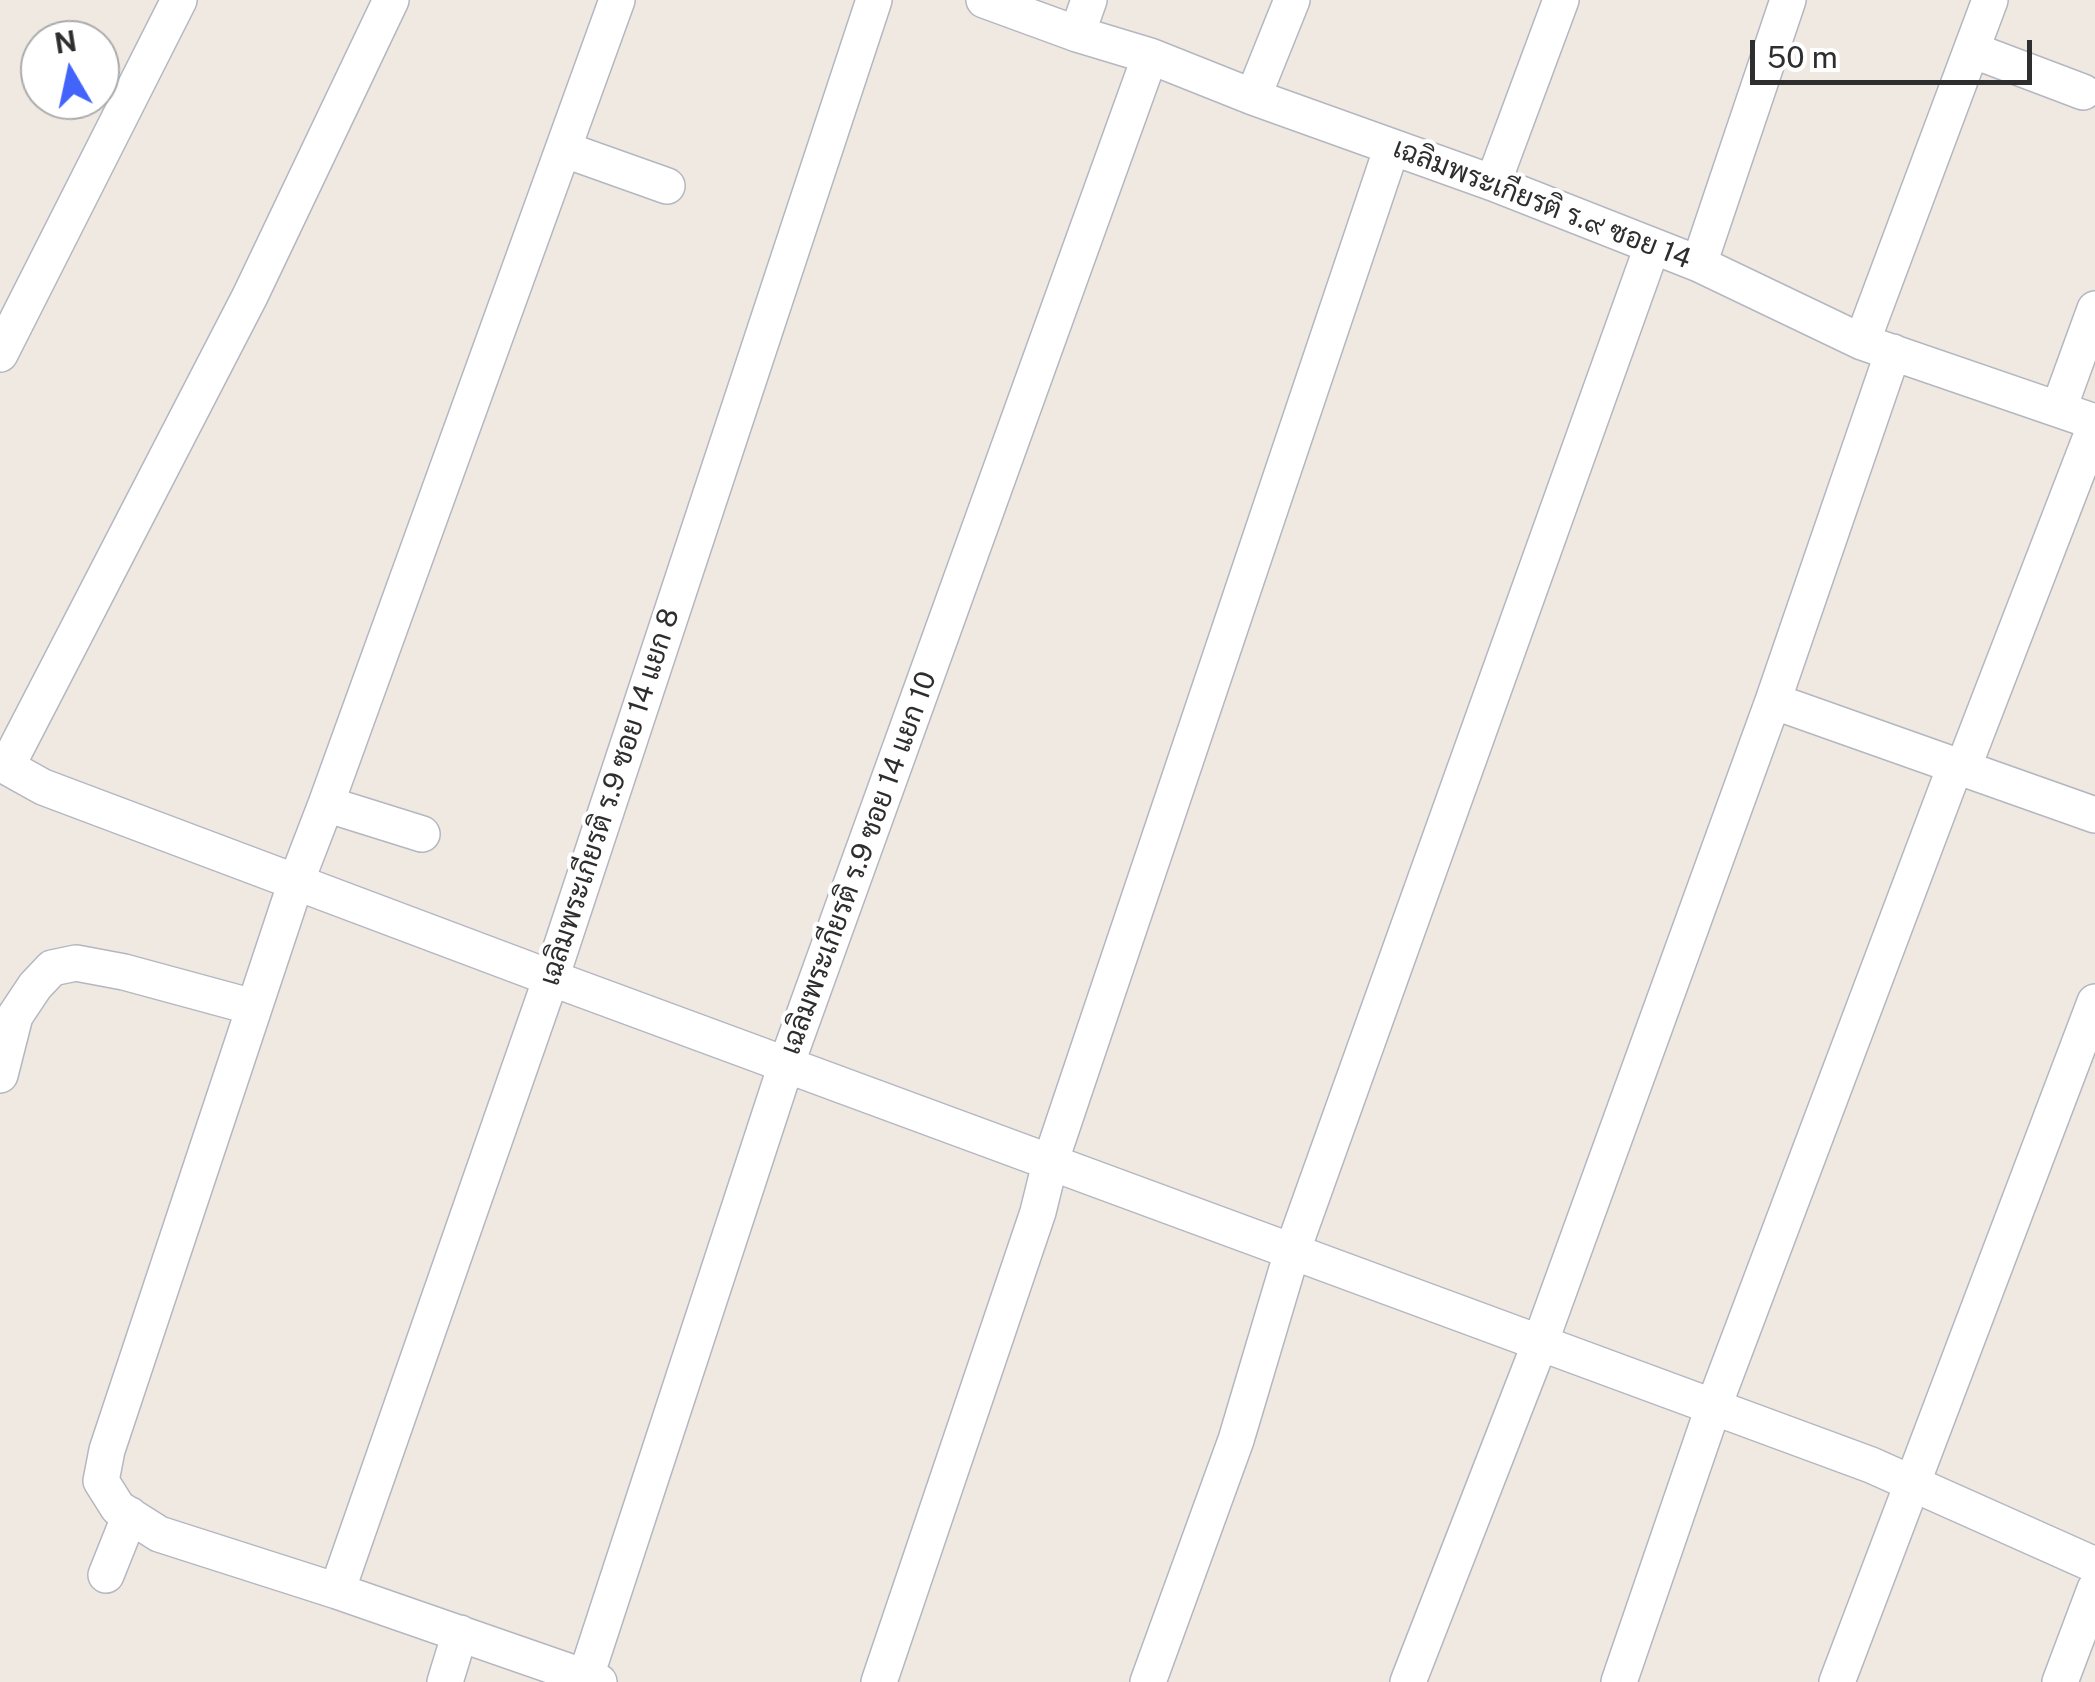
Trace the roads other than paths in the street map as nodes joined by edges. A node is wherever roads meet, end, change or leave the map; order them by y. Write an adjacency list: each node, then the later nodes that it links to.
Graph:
1 (180, 0): 24 (street)
2 (391, 0): 28 (street)
3 (618, 0): 17 (street)
4 (874, 0): 34 (street, เฉลิมพระเกียรติ ร.9 ซอย 14 แยก 8)
5 (984, 0): 11 (street, เฉลิมพระเกียรติ ร.๙ ซอย 14)
6 (1090, 0): 11 (street)
7 (1292, 0): 15 (street)
8 (1561, 0): 18 (street)
9 (1788, 0): 21 (street)
10 (1990, 0): 12 (street)
11 (1077, 34): 13 (street, เฉลิมพระเกียรติ ร.๙ ซอย 14)
12 (1972, 50): 14 (street); 23 (street)
13 (1150, 56): 15 (street, เฉลิมพระเกียรติ ร.๙ ซอย 14); 37 (street, เฉลิมพระเกียรติ ร.9 ซอย 14 แยก 10)
14 (2083, 92)
15 (1253, 97): 16 (street, เฉลิมพระเกียรติ ร.๙ ซอย 14)
16 (1392, 147): 18 (street, เฉลิมพระเกียรติ ร.๙ ซอย 14); 39 (street)
17 (563, 148): 19 (street); 30 (street)
18 (1494, 183): 20 (street, เฉลิมพระเกียรติ ร.๙ ซอย 14)
19 (667, 186)
20 (1652, 246): 21 (street, เฉลิมพระเกียรติ ร.๙ ซอย 14); 40 (street)
21 (1699, 264): 23 (street, เฉลิมพระเกียรติ ร.๙ ซอย 14)
22 (2095, 309): 25 (street)
23 (1878, 347): 25 (street, เฉลิมพระเกียรติ ร.๙ ซอย 14); 27 (street)
24 (0, 354)
25 (2059, 408): 26 (street, เฉลิมพระเกียรติ ร.๙ ซอย 14)
26 (2095, 424): 29 (street)
27 (1772, 701): 29 (street); 41 (street)
28 (3, 765): 33 (street)
29 (1959, 766): 31 (street); 42 (street)
30 (326, 804): 32 (street); 33 (street)
31 (2095, 815)
32 (422, 834)
33 (296, 882): 34 (street); 36 (street)
34 (551, 978): 37 (street); 48 (street, เฉลิมพระเกียรติ ร.9 ซอย 14 แยก 8)
35 (2095, 1002): 43 (street)
36 (253, 1007): 38 (street); 44 (street)
37 (786, 1064): 39 (street); 50 (street, เฉลิมพระเกียรติ ร.9 ซอย 14 แยก 10)
38 (0, 1076)
39 (1050, 1163): 40 (street); 52 (street)
40 (1292, 1252): 41 (street); 53 (street)
41 (1540, 1343): 42 (street); 54 (street)
42 (1713, 1408): 43 (street); 55 (street)
43 (1912, 1483): 45 (street); 56 (street)
44 (130, 1515): 46 (street); 48 (street)
45 (2095, 1565)
46 (106, 1576)
47 (2095, 1589): 57 (street)
48 (337, 1591): 49 (street)
49 (460, 1633): 50 (street); 51 (street)
50 (592, 1679)
51 (445, 1682)
52 (879, 1682)
53 (1148, 1682)
54 (1408, 1682)
55 (1619, 1682)
56 (1837, 1682)
57 (2060, 1682)

